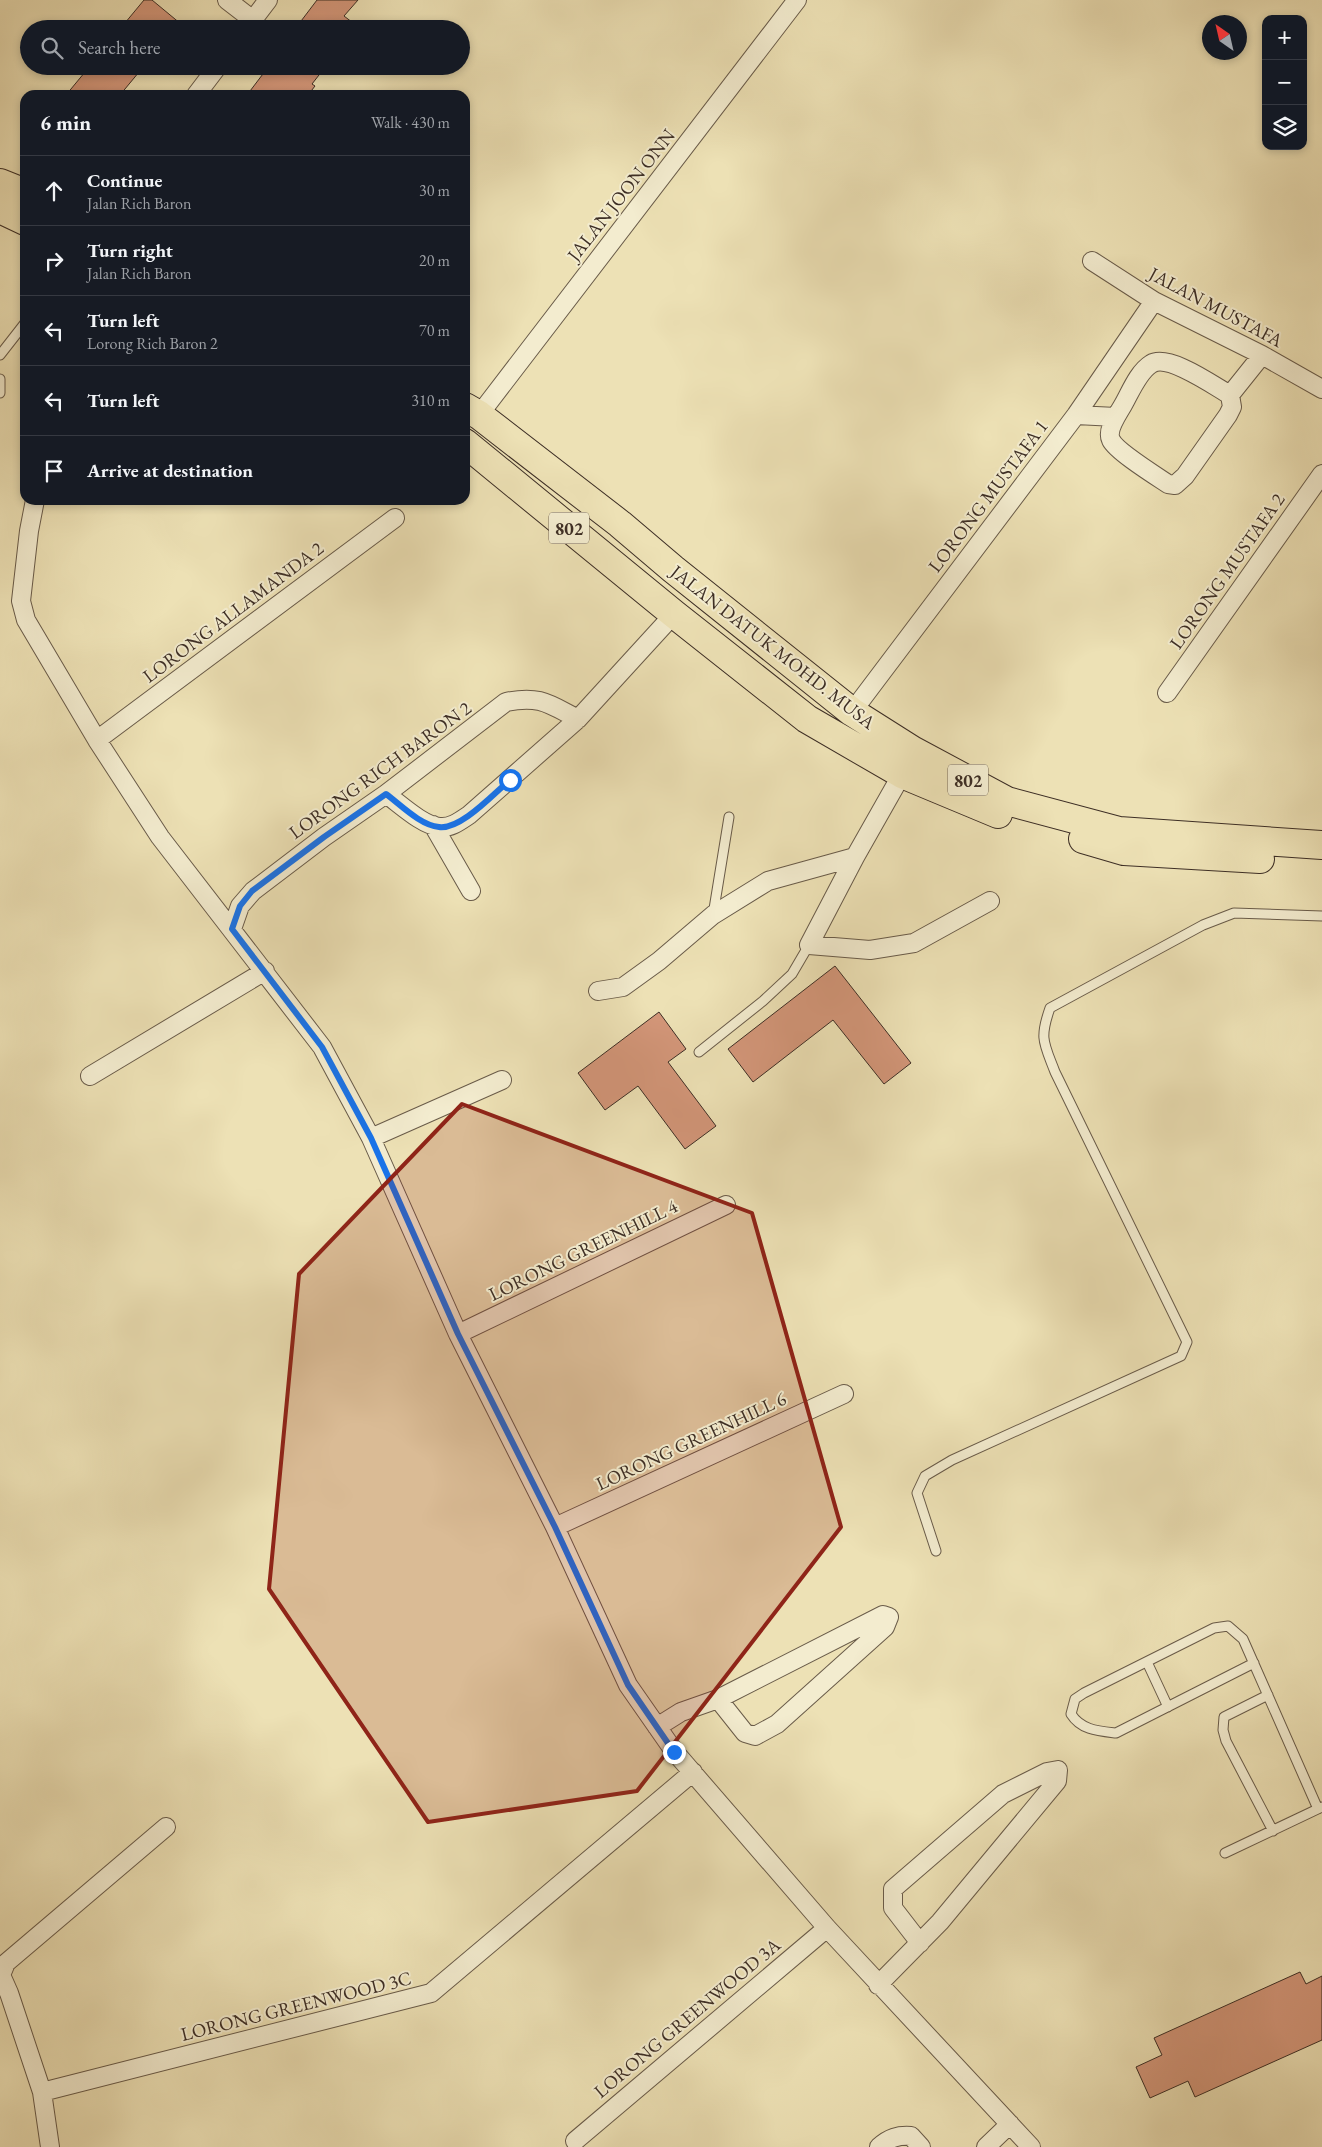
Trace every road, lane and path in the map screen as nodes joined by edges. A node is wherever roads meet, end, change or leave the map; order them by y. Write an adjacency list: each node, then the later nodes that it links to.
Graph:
1 (227, 0): 4 (street)
2 (268, 0): 5 (street)
3 (797, 0): 21 (street, JALAN JOON ONN)
4 (246, 20)
5 (253, 20)
6 (211, 75): 7 (street)
7 (200, 90)
8 (0, 183): 9 (highway)
9 (20, 191)
10 (0, 209): 11 (highway)
11 (20, 219)
12 (1092, 262): 13 (street, JALAN MUSTAFA)
13 (1154, 301): 16 (street, JALAN MUSTAFA); 22 (street, LORONG MUSTAFA 1)
14 (20, 329): 15 (lane)
15 (0, 355)
16 (1262, 355): 18 (street, JALAN MUSTAFA); 20 (street)
17 (0, 379): 19 (lane)
18 (1322, 389)
19 (0, 393)
20 (1230, 395): 23 (street); 23 (street)
21 (472, 411): 28 (highway, JALAN DATUK MOHD. MUSA / 802)
22 (1076, 415): 23 (street); 31 (street, LORONG MUSTAFA 1)
23 (1116, 417)
24 (470, 447): 29 (highway, JALAN DATUK MOHD. MUSA / 802)
25 (1322, 474): 30 (street, LORONG MUSTAFA 2)
26 (34, 505): 33 (street)
27 (395, 518): 33 (street, LORONG ALLAMANDA 2)
28 (673, 570): 29 (highway); 31 (highway, JALAN DATUK MOHD. MUSA / 802)
29 (674, 614): 32 (street); 34 (highway, JALAN DATUK MOHD. MUSA / 802)
30 (1167, 693)
31 (852, 712): 38 (highway, JALAN DATUK MOHD. MUSA / 802)
32 (578, 720): 35 (street, LORONG RICH BARON 2); 37 (street)
33 (97, 740): 45 (street)
34 (902, 774): 39 (street); 40 (highway, JALAN DATUK MOHD. MUSA / 802)
35 (386, 794): 37 (street); 45 (street, LORONG RICH BARON 2)
36 (729, 817): 43 (lane)
37 (433, 824): 41 (street)
38 (1322, 845)
39 (855, 857): 43 (street); 46 (street)
40 (1322, 863)
41 (471, 891)
42 (990, 901): 46 (street)
43 (713, 915): 48 (street)
44 (1322, 916): 57 (lane)
45 (232, 929): 47 (street)
46 (809, 945): 49 (lane)
47 (265, 971): 50 (street); 52 (street)
48 (598, 991)
49 (699, 1052)
50 (90, 1076)
51 (502, 1080): 52 (street)
52 (371, 1138): 54 (street)
53 (726, 1205): 54 (street, LORONG GREENHILL 4)
54 (458, 1334): 56 (street)
55 (844, 1394): 56 (street, LORONG GREENHILL 6)
56 (555, 1527): 63 (street)
57 (936, 1551)
58 (1147, 1662): 59 (lane); 62 (lane); 62 (lane)
59 (1254, 1663): 60 (lane); 62 (lane)
60 (1268, 1695): 65 (lane); 67 (lane)
61 (718, 1699): 61 (street); 63 (street)
62 (1168, 1707)
63 (657, 1727): 64 (street)
64 (693, 1772): 69 (street); 72 (street, LORONG GREENWOOD 3C)
65 (1320, 1808): 67 (lane)
66 (166, 1827): 72 (street)
67 (1273, 1831): 68 (lane)
68 (1225, 1853)
69 (827, 1928): 71 (street); 74 (street, LORONG GREENWOOD 3A)
70 (920, 1943): 70 (street); 71 (street)
71 (878, 1985): 73 (street)
72 (42, 2092): 75 (street)
73 (1010, 2124): 78 (street); 79 (street)
74 (575, 2141)
75 (50, 2147)
76 (879, 2147): 77 (street)
77 (921, 2147)
78 (986, 2147)
79 (1031, 2147)

